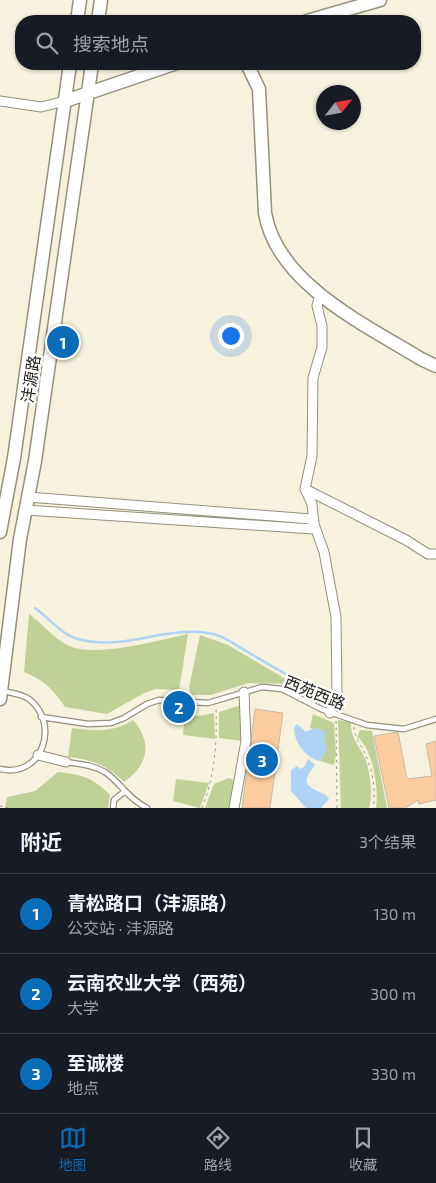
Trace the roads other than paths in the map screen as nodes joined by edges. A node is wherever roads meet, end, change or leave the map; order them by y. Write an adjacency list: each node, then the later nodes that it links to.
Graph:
1 (80, 0): 4 (main road)
2 (102, 0): 5 (main road)
3 (380, 0): 6 (main road)
4 (78, 15)
5 (99, 15)
6 (328, 15)
7 (69, 70): 13 (main road, 沣源路)
8 (91, 70): 11 (main road, 沣源路)
9 (157, 70): 11 (main road)
10 (250, 70): 14 (main road)
11 (88, 94): 13 (main road); 17 (main road, 沣源路)
12 (0, 101): 13 (street)
13 (65, 101): 16 (main road, 沣源路)
14 (320, 294): 15 (main road); 18 (street)
15 (436, 366)
16 (14, 458): 17 (main road); 19 (main road, 沣源路)
17 (35, 461): 20 (main road, 沣源路)
18 (304, 489): 21 (street); 23 (street)
19 (6, 500): 20 (main road); 22 (main road, 沣源路)
20 (27, 504): 21 (street); 25 (main road, 沣源路)
21 (314, 524): 26 (street)
22 (0, 532)
23 (436, 554)
24 (244, 692): 26 (lane, 西苑西路); 27 (lane, 西苑西路); 35 (street)
25 (1, 695): 27 (lane)
26 (333, 714): 28 (lane, 西苑西路)
27 (41, 717): 29 (lane)
28 (436, 719)
29 (38, 755): 30 (street); 31 (lane)
30 (66, 762): 32 (lane)
31 (0, 770)
32 (124, 792): 33 (lane); 34 (lane)
33 (113, 808)
34 (147, 808)
35 (234, 808)

